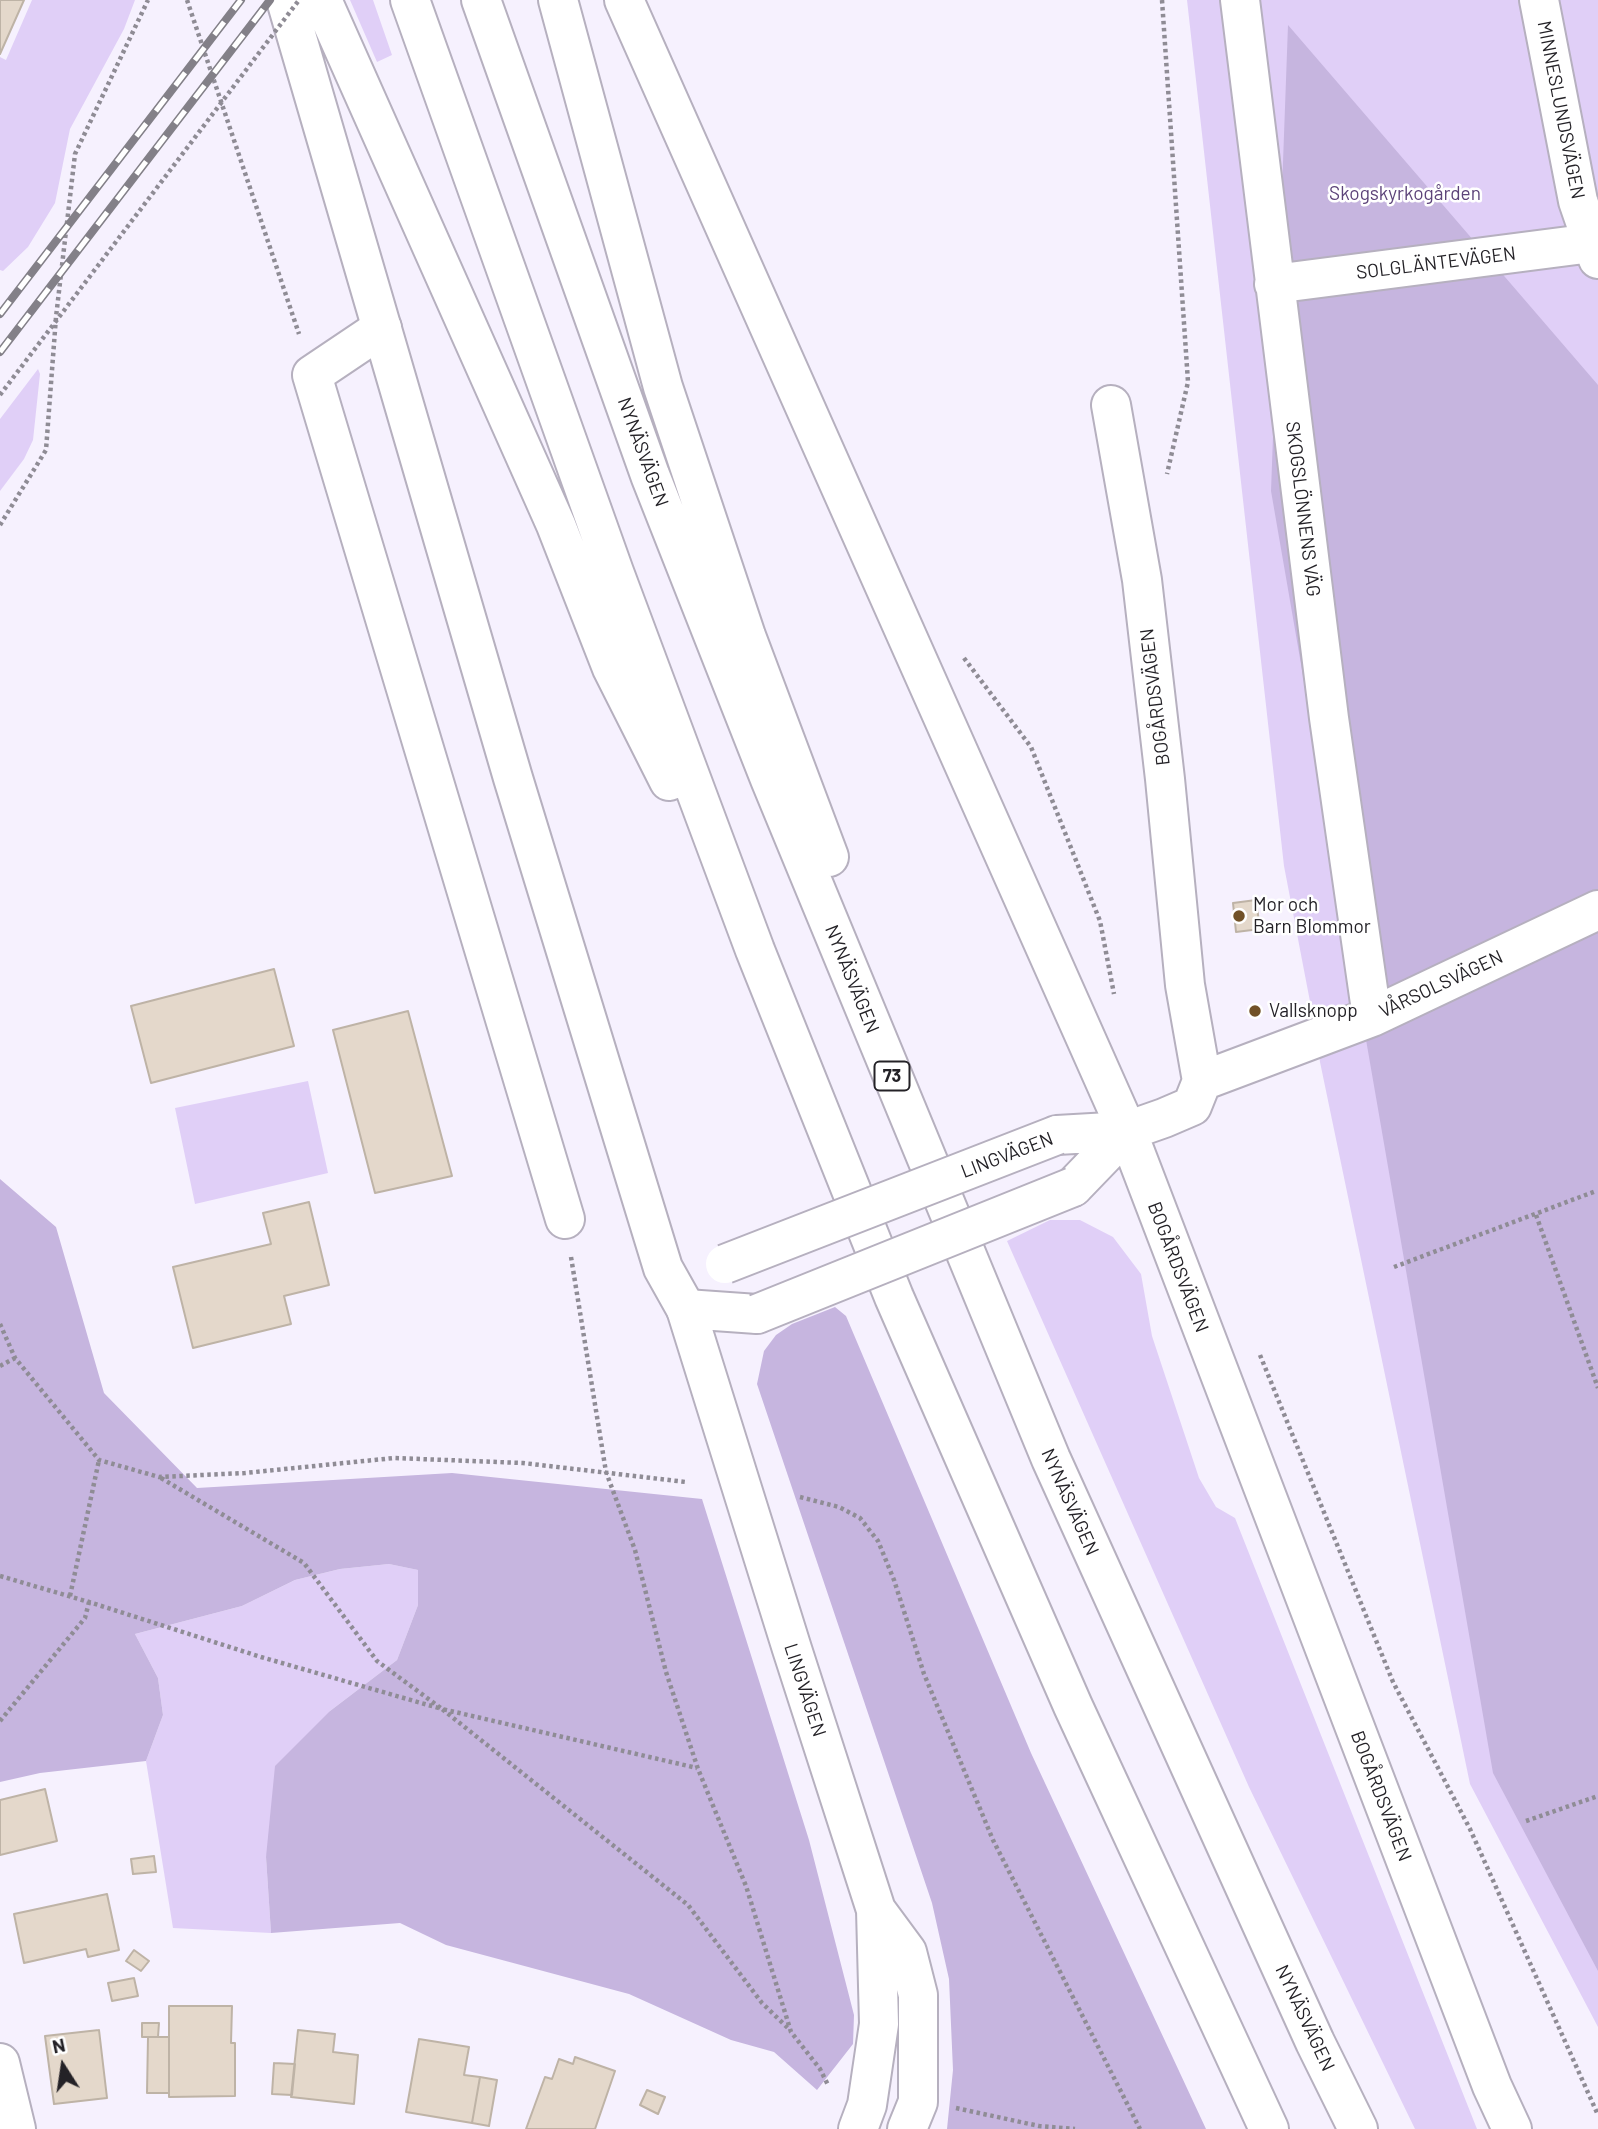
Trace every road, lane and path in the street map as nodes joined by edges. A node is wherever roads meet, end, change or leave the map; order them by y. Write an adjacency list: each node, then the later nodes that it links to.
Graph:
1 (148, 0): 20 (path)
2 (187, 0): 16 (path)
3 (286, 0): 15 (main road)
4 (299, 0): 17 (path, bridge)
5 (322, 0): 22 (main road)
6 (410, 0): 22 (main road)
7 (481, 0): 24 (main road, NYNÄSVÄGEN / 73)
8 (558, 0): 24 (main road)
9 (624, 0): 26 (main road, BOGÅRDSVÄGEN)
10 (1162, 0): 19 (path)
11 (1240, 0): 14 (main road, SKOGSLÖNNENS VÄG)
12 (1539, 0): 13 (main road, MINNESLUNDSVÄGEN)
13 (1596, 247): 14 (main road, SOLGLÄNTEVÄGEN)
14 (1274, 284): 23 (main road, SKOGSLÖNNENS VÄG)
15 (382, 328): 16 (main road); 31 (main road)
16 (312, 375): 29 (main road)
17 (0, 396)
18 (1111, 405): 25 (main road, BOGÅRDSVÄGEN)
19 (1167, 475)
20 (0, 525)
21 (1598, 910): 23 (main road, VÅRSOLSVÄGEN)
22 (755, 950): 60 (main road)
23 (1372, 1017): 25 (main road, VÅRSOLSVÄGEN)
24 (881, 1048): 61 (main road, NYNÄSVÄGEN / 73)
25 (1202, 1081): 26 (main road)
26 (1127, 1131): 31 (main road, LINGVÄGEN, bridge); 31 (main road, bridge); 62 (main road, BOGÅRDSVÄGEN)
27 (1596, 1191): 28 (path)
28 (1536, 1215): 30 (path); 35 (path)
29 (565, 1219): 37 (path)
30 (1394, 1267)
31 (685, 1309): 50 (main road, LINGVÄGEN)
32 (0, 1324): 33 (path)
33 (15, 1358): 34 (path); 36 (path)
34 (0, 1366)
35 (1598, 1388)
36 (99, 1460): 38 (path); 42 (path)
37 (606, 1472): 38 (path); 39 (path); 47 (path)
38 (159, 1477): 45 (path)
39 (686, 1482)
40 (800, 1497): 59 (path)
41 (0, 1576): 42 (path)
42 (70, 1596): 43 (path)
43 (89, 1602): 45 (path); 46 (path)
44 (1393, 1682): 54 (path)
45 (442, 1709): 47 (path); 51 (path)
46 (0, 1721)
47 (698, 1769): 51 (path)
48 (1598, 1796): 49 (path)
49 (1526, 1821)
50 (876, 1910): 55 (main road, LINGVÄGEN); 57 (main road, LINGVÄGEN)
51 (791, 2032): 53 (path)
52 (0, 2063): 56 (main road)
53 (831, 2090)
54 (1598, 2115)
55 (913, 2116): 58 (path)
56 (16, 2129)
57 (858, 2129)
58 (1075, 2129)
59 (1140, 2129)
60 (1269, 2129)
61 (1358, 2129)
62 (1512, 2129)

